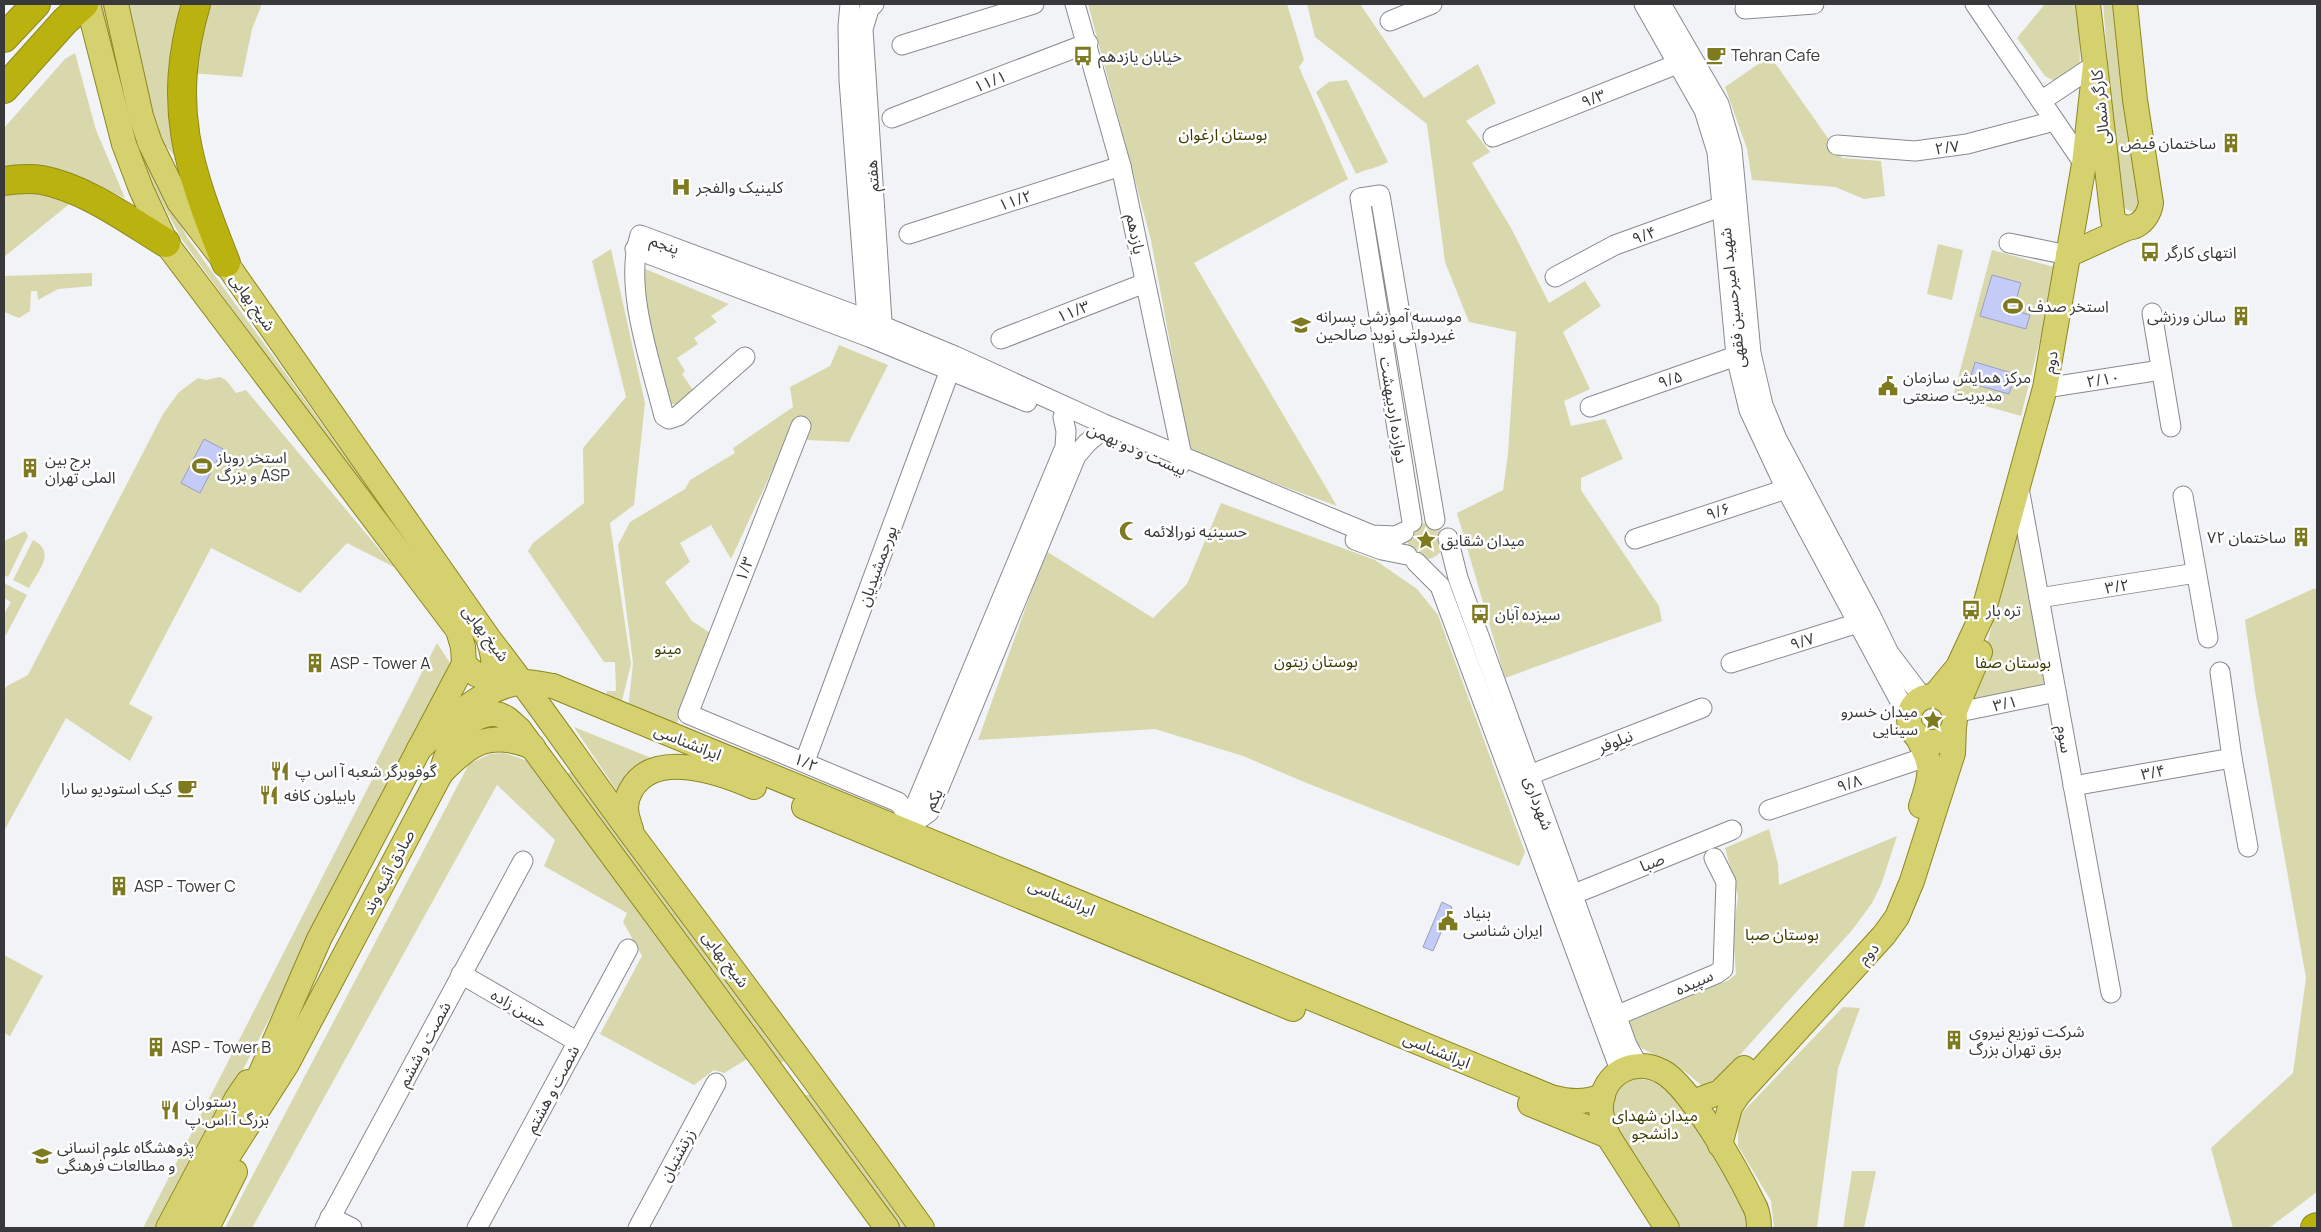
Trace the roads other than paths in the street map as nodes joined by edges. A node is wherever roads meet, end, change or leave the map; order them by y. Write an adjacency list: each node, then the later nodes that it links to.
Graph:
1 (36, 4): 19 (highway)
2 (88, 4): 36 (main road, شیخ بهایی)
3 (116, 4): 39 (main road, شیخ بهایی)
4 (196, 4): 39 (highway)
5 (850, 4): 43 (street, هفتم)
6 (1034, 4): 21 (street)
7 (1076, 4): 20 (street, یازدهم)
8 (1432, 4): 18 (street)
9 (1644, 4): 22 (street, شهید امیرحسین فقهی)
10 (1662, 4): 22 (street, شهید امیرحسین فقهی)
11 (1814, 4): 16 (street)
12 (2088, 4): 23 (main road, کارگر شمالی)
13 (2125, 4): 34 (main road)
14 (1977, 5): 25 (street)
15 (868, 6): 43 (street, هفتم)
16 (1745, 9)
17 (74, 12): 24 (highway)
18 (1390, 21)
19 (4, 38)
20 (1088, 43): 26 (street, ۱۱/۱); 31 (street, یازدهم)
21 (902, 45)
22 (1686, 61): 28 (street, ۹/۳); 33 (street, شهید امیرحسین فقهی)
23 (2095, 65): 25 (street); 30 (main road, دوم); 34 (main road, کارگر شمالی)
24 (4, 89)
25 (2041, 101): 27 (street)
26 (892, 118)
27 (2054, 121): 29 (street, ۲/۷); 30 (street)
28 (1493, 137)
29 (1837, 145)
30 (2084, 164): 38 (main road, دوم)
31 (1121, 166): 35 (street, ۱۱/۲); 41 (street, یازدهم)
32 (4, 181): 36 (highway)
33 (1731, 205): 40 (street, ۹/۴); 45 (street, شهید امیرحسین فقهی)
34 (2118, 220): 38 (main road)
35 (909, 234)
36 (166, 243): 70 (main road, شیخ بهایی)
37 (2009, 243): 38 (street)
38 (2068, 255): 49 (main road, دوم)
39 (226, 263): 69 (main road, شیخ بهایی)
40 (1555, 277)
41 (1145, 283): 44 (street, ۱۱/۳); 55 (street, یازدهم)
42 (2152, 313): 48 (street)
43 (875, 331): 46 (street, پنجم); 47 (street, بیست و دو بهمن); 55 (street, بیست و دو بهمن)
44 (1001, 339)
45 (1744, 354): 50 (street, ۹/۵); 57 (street, شهید امیرحسین فقهی)
46 (745, 357)
47 (950, 370): 51 (street, بیست و دو بهمن); 84 (street, پورجمشیدیان)
48 (2161, 370): 49 (street, ۲/۱۰); 53 (street)
49 (2045, 388): 56 (main road, دوم)
50 (1590, 407)
51 (1063, 417): 54 (street, بیست و دو بهمن); 90 (street, یکم)
52 (801, 426): 77 (street, ۱/۳)
53 (2170, 427)
54 (1100, 432): 55 (street, بیست و دو بهمن); 90 (street, یکم)
55 (1180, 462): 60 (street, بیست و دو بهمن); 63 (street, بیست و دو بهمن)
56 (2018, 484): 65 (street, سوم); 66 (main road, دوم)
57 (1793, 485): 62 (street, ۹/۶); 67 (street, شهید امیرحسین فقهی)
58 (2183, 496): 64 (street)
59 (1435, 520): 60 (street); 60 (street, دوازده اردیبهشت); 61 (street)
60 (1408, 527): 63 (street)
61 (1448, 538): 63 (street); 85 (street, شهرداری)
62 (1635, 539)
63 (1412, 558): 85 (street, شهرداری)
64 (2196, 574): 65 (street, ۳/۲); 68 (street)
65 (2039, 598): 74 (street, سوم)
66 (1983, 613): 75 (main road, دوم); 78 (main road, دوم)
67 (1864, 619): 71 (street, ۹/۷); 75 (street, شهید امیرحسین فقهی); 79 (street, شهید امیرحسین فقهی)
68 (2208, 638)
69 (489, 639): 70 (main road); 73 (main road, شیخ بهایی)
70 (464, 664): 80 (main road, صادق آئینه وند)
71 (1731, 664)
72 (2220, 672): 83 (street)
73 (523, 682): 80 (main road); 87 (main road); 90 (main road, ایرانشناسی); 91 (main road, شیخ بهایی)
74 (2056, 692): 78 (street, ۳/۱); 86 (street, سوم)
75 (1929, 697): 78 (main road); 79 (main road)
76 (1702, 708): 85 (street, نیلوفر)
77 (688, 714): 84 (street, ۱/۲)
78 (1954, 720): 79 (main road); 112 (main road, دوم)
79 (1912, 726): 82 (main road)
80 (419, 749): 96 (main road, صادق آئینه وند)
81 (537, 753): 87 (main road, شیخ بهایی); 98 (main road, صادق آئینه وند)
82 (1928, 756): 88 (street, ۹/۸); 110 (main road, دوم)
83 (2232, 758): 86 (street, ۳/۴); 92 (street)
84 (805, 761): 90 (street, ۱/۲)
85 (1521, 778): 95 (street, شهرداری)
86 (2073, 786): 101 (street, سوم)
87 (569, 796): 108 (main road, شیخ بهایی)
88 (1770, 810)
89 (1732, 830): 95 (street, صبا)
90 (910, 835): 91 (main road, ایرانشناسی); 100 (main road, ایرانشناسی)
91 (635, 838): 106 (main road, شیخ بهایی)
92 (2248, 847)
93 (1714, 858): 102 (street, سپیده)
94 (523, 860): 99 (street, شصت و ششم)
95 (1565, 898): 102 (street, شهرداری)
96 (320, 939): 98 (main road); 104 (main road, صادق آئینه وند)
97 (628, 949): 103 (street, شصت و هشتم)
98 (345, 953): 104 (main road, صادق آئینه وند)
99 (461, 974): 103 (street, حسن زاده); 113 (street, شصت و ششم)
100 (1227, 974): 109 (main road, ایرانشناسی); 111 (main road, ایرانشناسی)
101 (2111, 993)
102 (1609, 1019): 105 (street, شهرداری)
103 (578, 1042): 119 (street, شصت و هشتم)
104 (279, 1056): 115 (main road, صادق آئینه وند); 116 (main road, صادق آئینه وند); 117 (main road, صادق آئینه وند)
105 (1629, 1067): 109 (main road); 110 (main road)
106 (809, 1070): 108 (main road); 122 (main road, شیخ بهایی)
107 (716, 1082): 120 (street, زرتشتیان)
108 (785, 1088): 121 (main road, شیخ بهایی)
109 (1603, 1096): 111 (main road)
110 (1692, 1102): 112 (main road)
111 (1608, 1136): 114 (main road)
112 (1720, 1145): 123 (main road)
113 (328, 1223): 118 (street)
114 (1661, 1226)
115 (168, 1228)
116 (186, 1228)
117 (207, 1228)
118 (352, 1228)
119 (477, 1228)
120 (638, 1228)
121 (887, 1228)
122 (922, 1228)
123 (1759, 1228)

